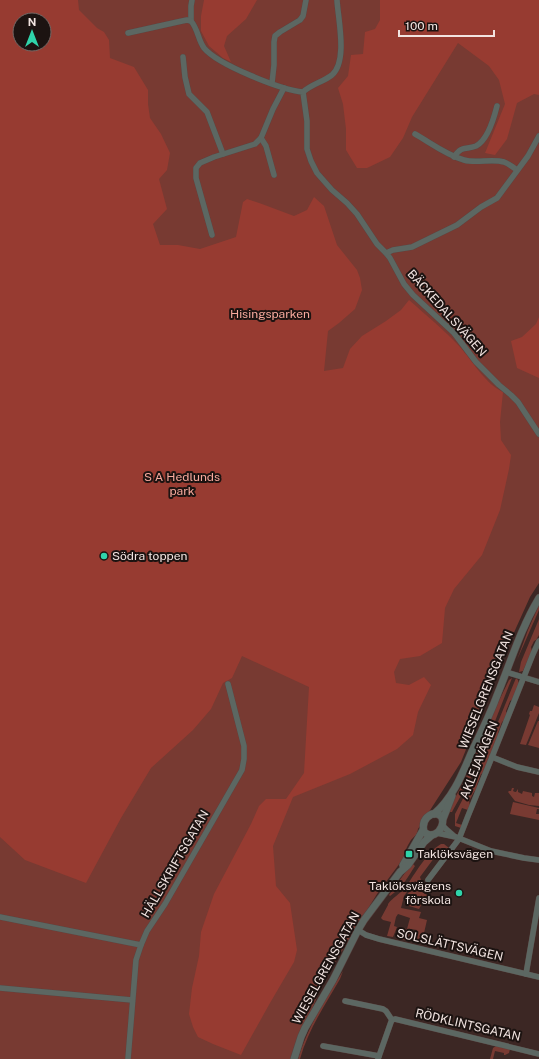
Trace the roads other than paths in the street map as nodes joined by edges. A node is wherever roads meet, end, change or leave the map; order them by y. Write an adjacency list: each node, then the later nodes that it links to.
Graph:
1 (192, 0): 4 (street)
2 (306, 0): 7 (street)
3 (337, 0): 9 (street)
4 (191, 21): 5 (street); 7 (street)
5 (128, 33)
6 (183, 57): 14 (street)
7 (272, 83): 8 (street)
8 (284, 88): 9 (street); 13 (street)
9 (303, 92): 19 (street, BÄCKEDALSVÄGEN)
10 (496, 106): 15 (street)
11 (415, 134): 15 (street)
12 (539, 136): 16 (street)
13 (261, 138): 14 (street); 17 (street)
14 (223, 154): 18 (street)
15 (454, 157): 16 (street)
16 (517, 170): 19 (street)
17 (274, 175)
18 (212, 235)
19 (386, 253): 20 (street, BÄCKEDALSVÄGEN)
20 (539, 434)
21 (539, 598): 23 (street, WIESELGRENSGATAN)
22 (539, 642): 24 (street, AKLEJAVÄGEN)
23 (506, 672): 24 (street); 29 (street, WIESELGRENSGATAN)
24 (524, 678): 25 (street); 27 (street, AKLEJAVÄGEN)
25 (539, 682)
26 (228, 684): 41 (street, HÄLLSKRIFTSGATAN)
27 (492, 757): 28 (street); 34 (street, AKLEJAVÄGEN)
28 (539, 772)
29 (453, 791): 30 (street, WIESELGRENSGATAN); 31 (street, WIESELGRENSGATAN)
30 (434, 814): 31 (street); 32 (street, WIESELGRENSGATAN)
31 (442, 822): 33 (street, WIESELGRENSGATAN); 34 (street)
32 (423, 830): 33 (street); 36 (street, WIESELGRENSGATAN)
33 (435, 834): 34 (street); 36 (street, WIESELGRENSGATAN)
34 (458, 838): 35 (street); 37 (street, AKLEJAVÄGEN)
35 (539, 860)
36 (400, 872): 40 (street, WIESELGRENSGATAN)
37 (428, 880)
38 (539, 898): 42 (street)
39 (0, 917): 41 (street)
40 (358, 930): 42 (street, SOLSLÄTTSVÄGEN); 52 (street, WIESELGRENSGATAN)
41 (141, 944): 45 (street, HÄLLSKRIFTSGATAN)
42 (526, 974): 43 (street, SOLSLÄTTSVÄGEN)
43 (539, 977)
44 (0, 988): 45 (street)
45 (132, 1000): 51 (street, HÄLLSKRIFTSGATAN)
46 (345, 1001): 47 (street)
47 (392, 1020): 49 (street, RÖDKLINTSGATAN); 50 (street)
48 (323, 1046): 50 (street)
49 (539, 1054)
50 (379, 1057)
51 (128, 1059)
52 (294, 1059)

